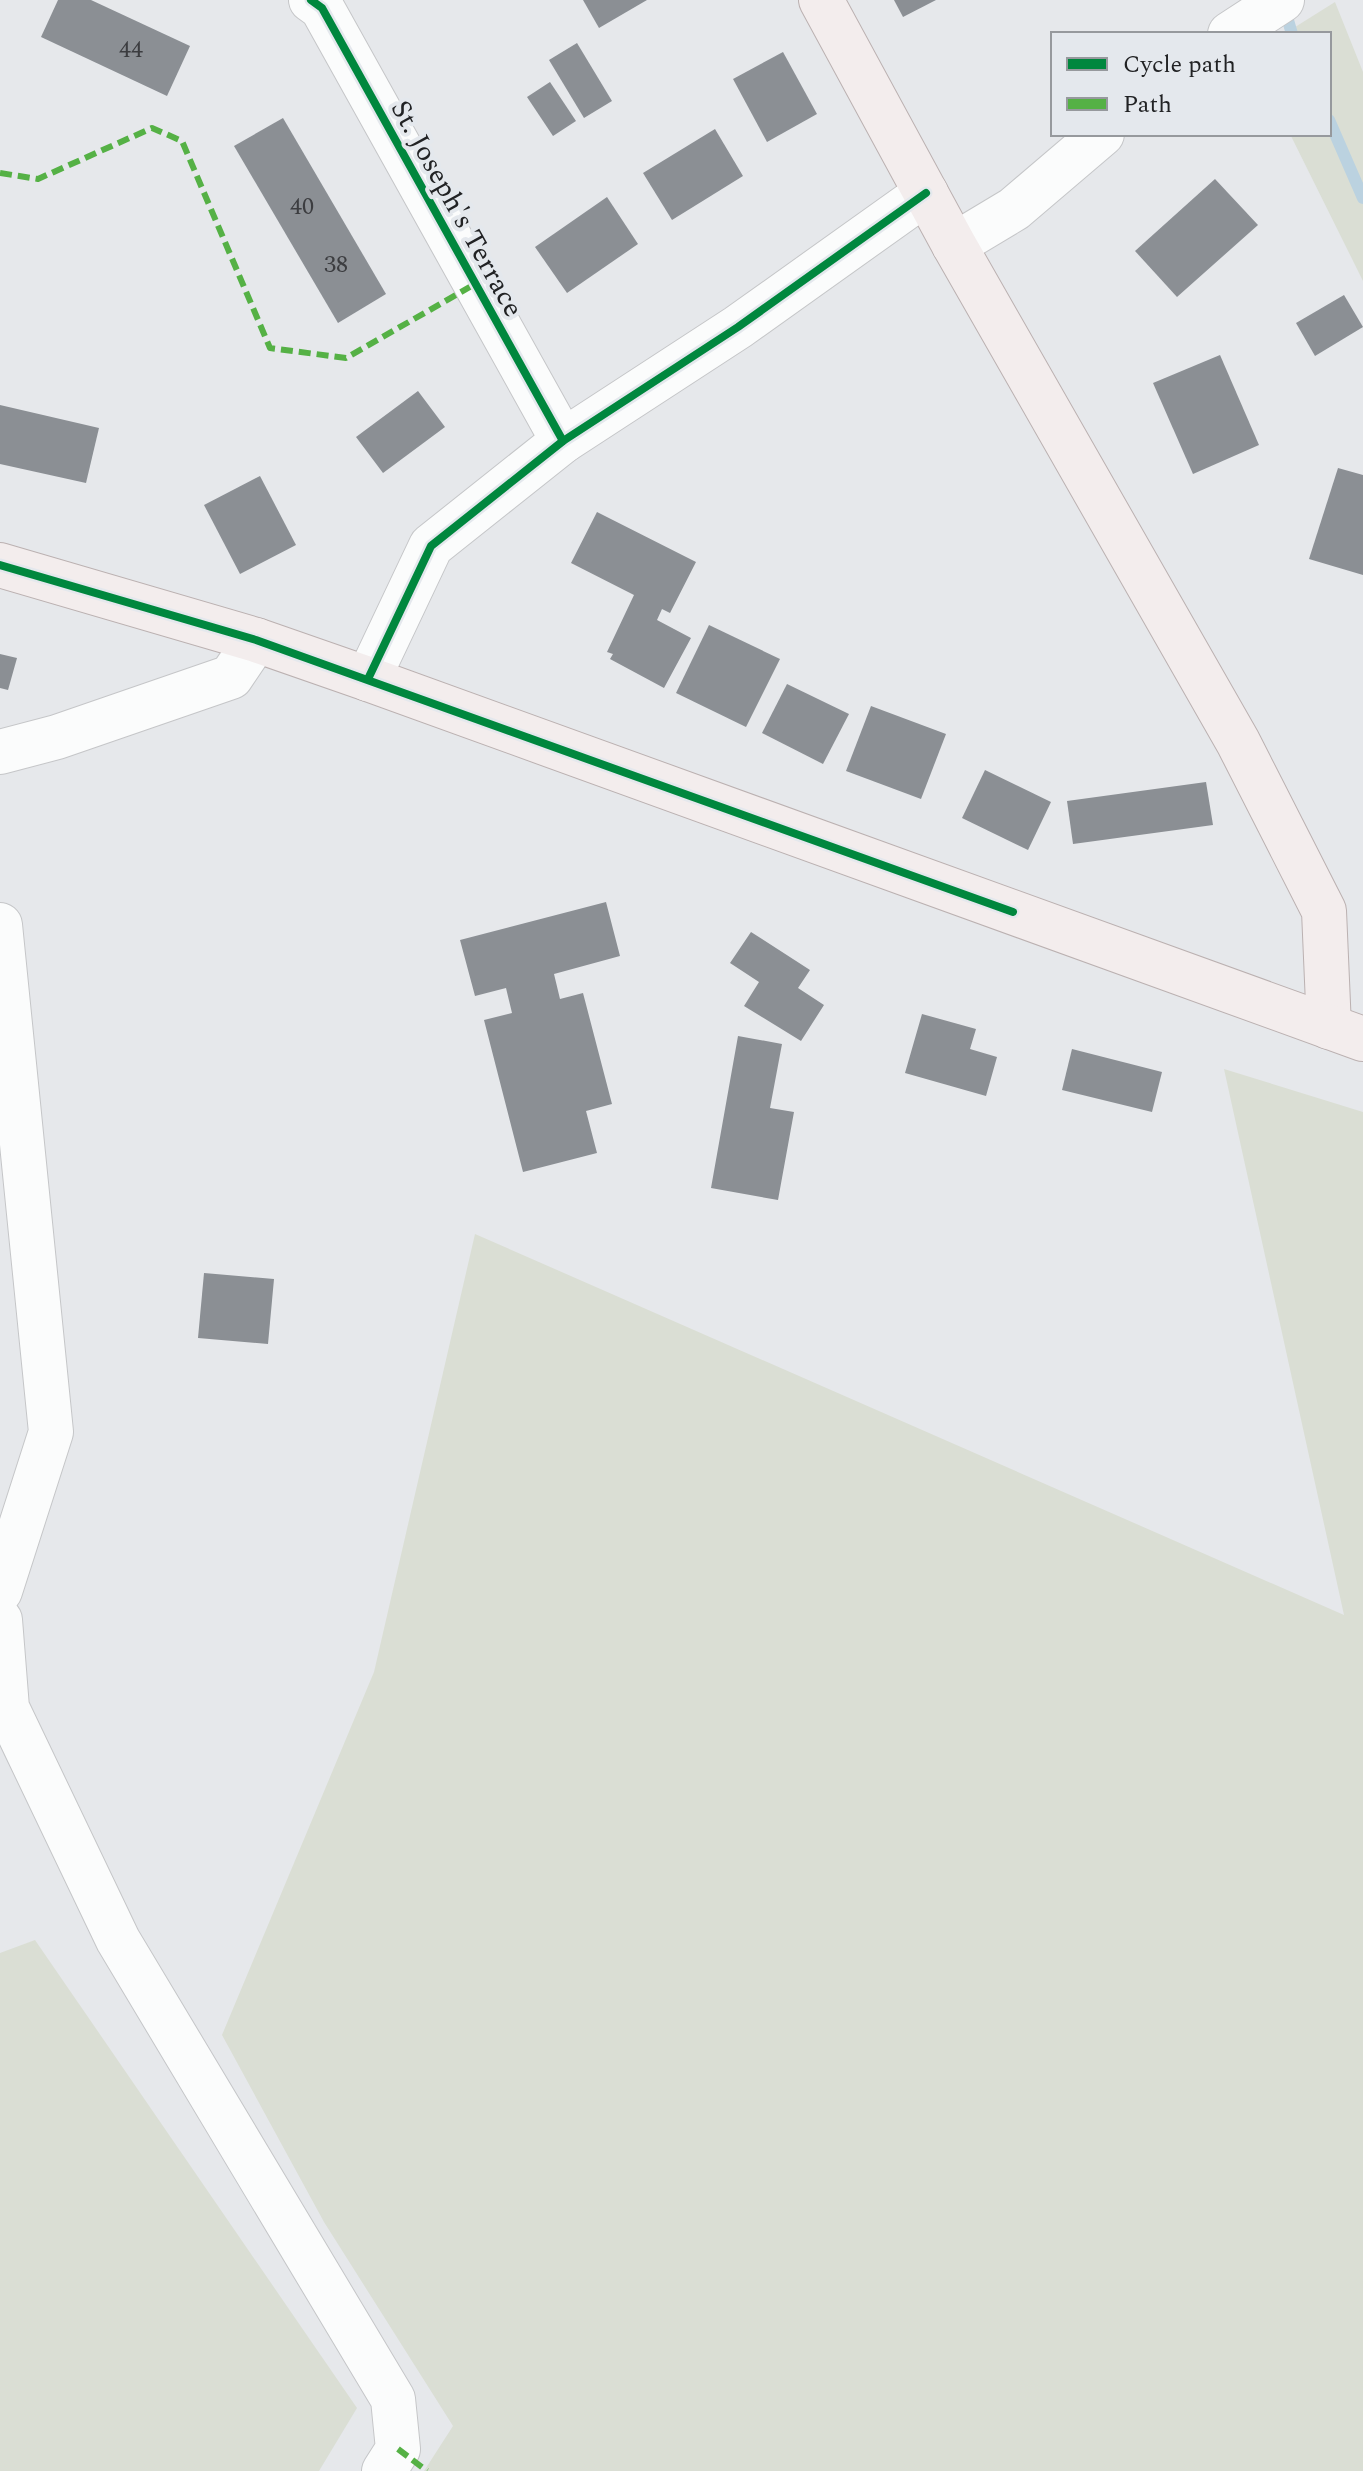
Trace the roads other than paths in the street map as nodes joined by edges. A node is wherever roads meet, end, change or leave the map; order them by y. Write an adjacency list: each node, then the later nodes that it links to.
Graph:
1 (311, 0): 8 (street, St. Joseph's Terrace)
2 (821, 0): 6 (main road)
3 (1278, 3): 4 (street)
4 (1233, 32)
5 (1100, 136): 7 (street)
6 (926, 193): 7 (main road); 8 (street)
7 (954, 245): 14 (main road)
8 (563, 441): 11 (street)
9 (0, 565): 10 (main road)
10 (256, 640): 11 (main road); 12 (street)
11 (368, 679): 14 (main road)
12 (0, 752)
13 (0, 925): 15 (street)
14 (1346, 1033)
15 (0, 1591)
16 (0, 1620): 17 (street)
17 (384, 2471)

